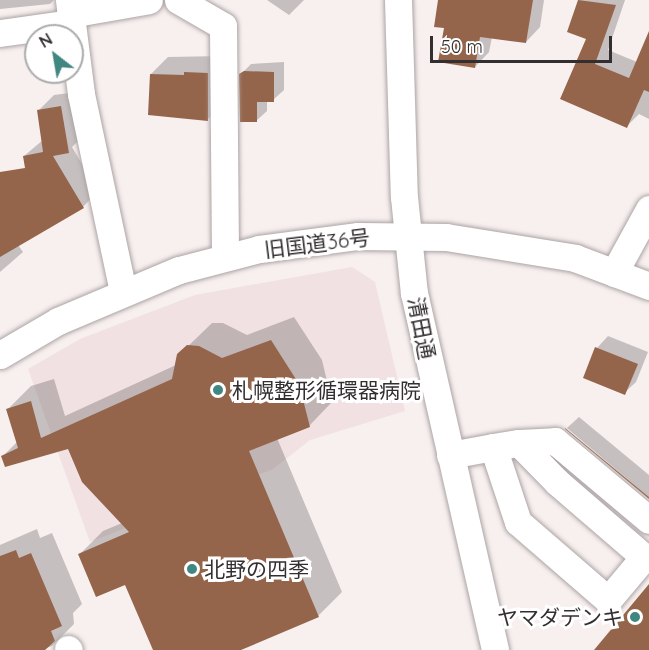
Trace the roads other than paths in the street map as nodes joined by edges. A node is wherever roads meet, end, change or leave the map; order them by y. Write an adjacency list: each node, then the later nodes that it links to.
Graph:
1 (149, 0): 4 (street)
2 (178, 0): 8 (street)
3 (398, 0): 7 (street, 清田通)
4 (70, 12): 5 (street); 11 (street)
5 (0, 33)
6 (649, 209): 9 (street)
7 (408, 236): 8 (street, 旧国道36号); 9 (street, 旧国道36号); 14 (street, 清田通)
8 (225, 257): 11 (street, 旧国道36号)
9 (614, 273): 10 (street, 旧国道36号)
10 (649, 286)
11 (123, 291): 12 (street, 旧国道36号)
12 (0, 355)
13 (506, 445): 13 (street); 14 (street); 15 (street)
14 (450, 455): 16 (street, 清田通)
15 (649, 520)
16 (495, 650)

